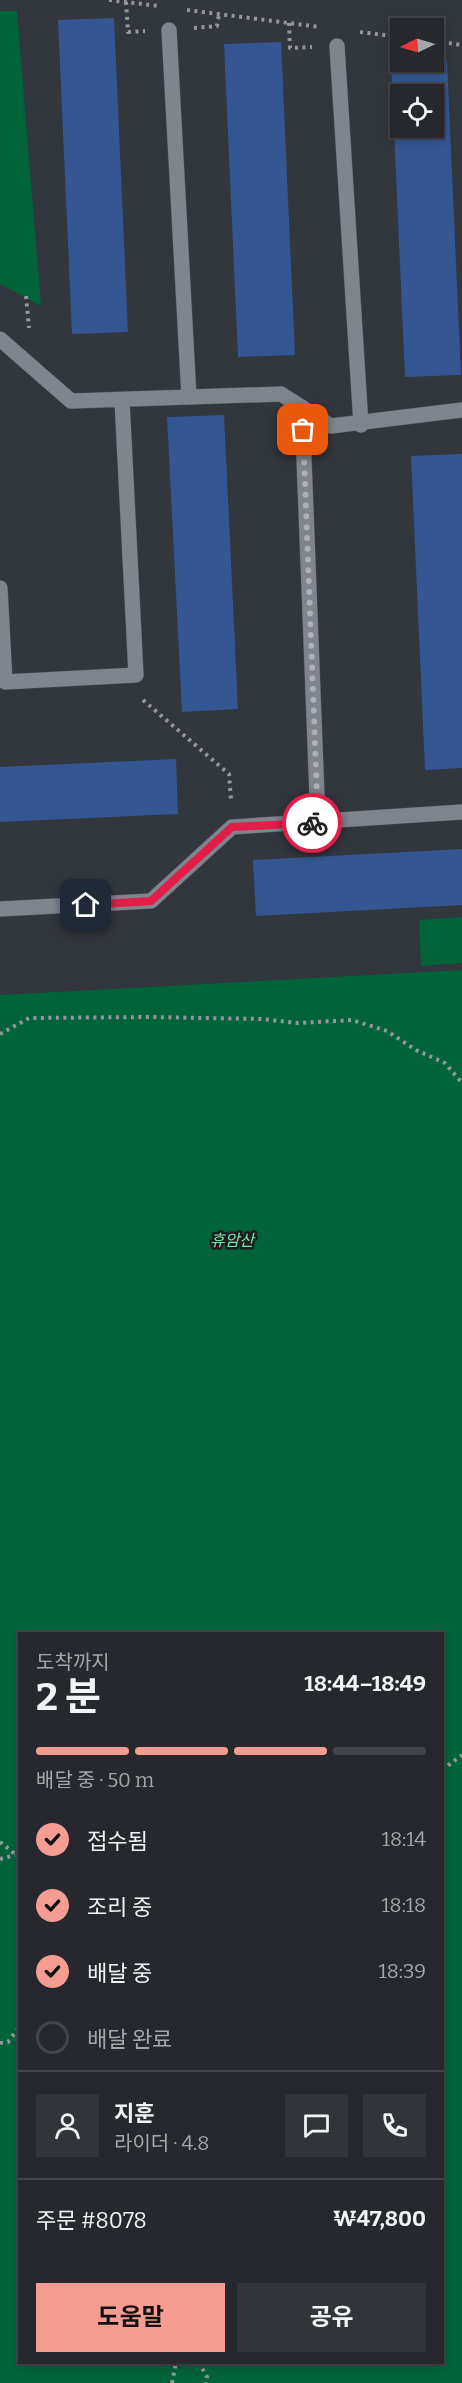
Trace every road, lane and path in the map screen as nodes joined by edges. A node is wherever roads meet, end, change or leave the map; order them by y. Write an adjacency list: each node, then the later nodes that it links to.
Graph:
1 (109, 0): 2 (path)
2 (126, 2): 3 (path); 8 (path)
3 (161, 7)
4 (184, 10): 5 (path)
5 (219, 14): 6 (path); 8 (path)
6 (290, 23): 7 (path); 13 (path)
7 (323, 27)
8 (169, 30): 15 (lane)
9 (356, 31): 10 (path)
10 (390, 36)
11 (444, 42): 12 (path)
12 (462, 45)
13 (337, 46): 19 (lane)
14 (0, 339): 16 (lane)
15 (189, 397): 16 (lane); 17 (lane)
16 (122, 400): 21 (lane)
17 (302, 407): 19 (lane); 23 (lane)
18 (462, 410): 19 (lane)
19 (361, 425)
20 (0, 588): 21 (lane)
21 (136, 675): 24 (path)
22 (462, 812): 23 (lane)
23 (318, 822): 24 (lane)
24 (232, 827): 25 (lane)
25 (0, 909)
26 (0, 1034): 27 (path)
27 (462, 1083)
28 (462, 1755): 29 (path)
29 (444, 1768)
30 (0, 1842): 31 (path)
31 (17, 1857): 32 (path)
32 (0, 1859)
33 (18, 2029): 34 (path)
34 (0, 2043)
35 (176, 2364): 37 (path)
36 (200, 2364): 38 (path)
37 (172, 2383)
38 (206, 2383)

